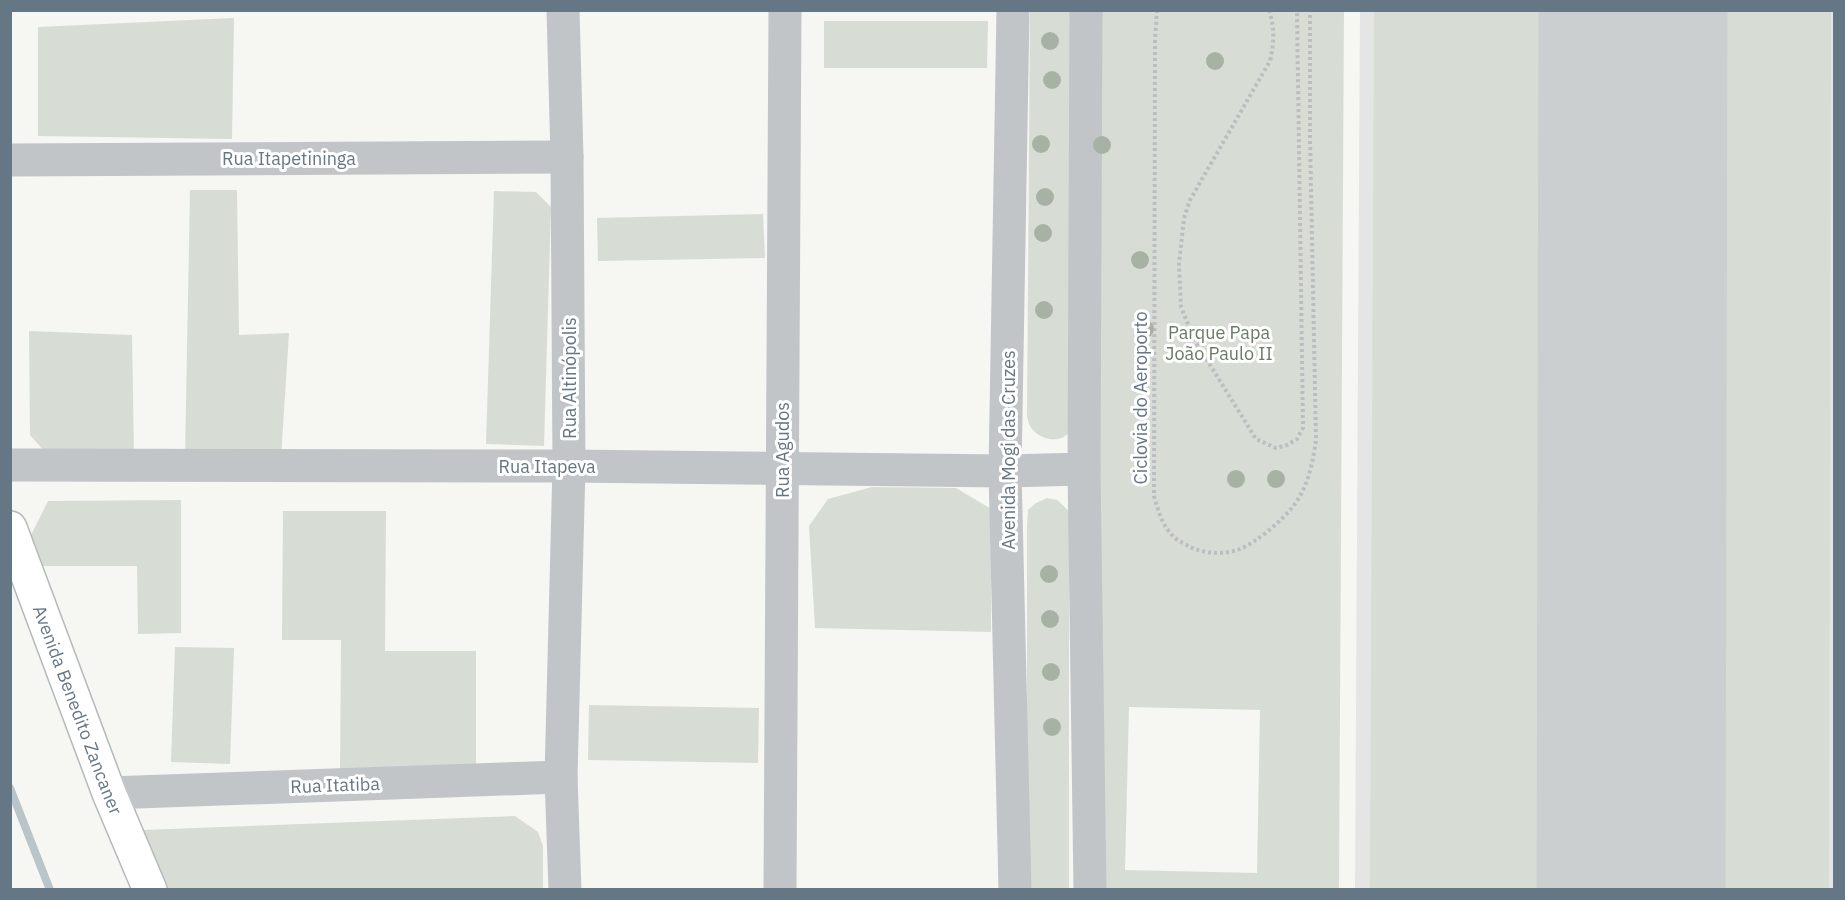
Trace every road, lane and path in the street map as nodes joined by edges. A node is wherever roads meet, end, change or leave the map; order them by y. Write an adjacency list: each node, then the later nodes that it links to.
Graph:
1 (563, 10): 9 (street, Rua Altinópolis)
2 (785, 10): 13 (street, Rua Agudos)
3 (1014, 10): 15 (street, Avenida Mogi das Cruzes)
4 (1086, 10): 14 (street)
5 (1157, 10): 8 (path, Ciclovia do Aeroporto)
6 (1269, 10): 7 (path)
7 (1297, 10)
8 (1310, 10)
9 (567, 157): 10 (street, Rua Itapetininga); 12 (street, Rua Altinópolis)
10 (10, 160)
11 (10, 465): 12 (street, Rua Itapeva)
12 (569, 466): 13 (street, Rua Itapeva); 17 (street, Rua Altinópolis)
13 (781, 468): 15 (street, Rua Itapeva); 21 (street, Rua Agudos)
14 (1084, 469): 15 (street, Rua Itapeva); 23 (street)
15 (1005, 471): 22 (street, Avenida Mogi das Cruzes)
16 (10, 528): 18 (main road, Avenida Benedito Zancaner)
17 (561, 777): 18 (street, Rua Itatiba); 20 (street, Rua Altinópolis)
18 (109, 793): 19 (main road, Avenida Benedito Zancaner)
19 (150, 890)
20 (565, 890)
21 (780, 890)
22 (1015, 890)
23 (1090, 890)

